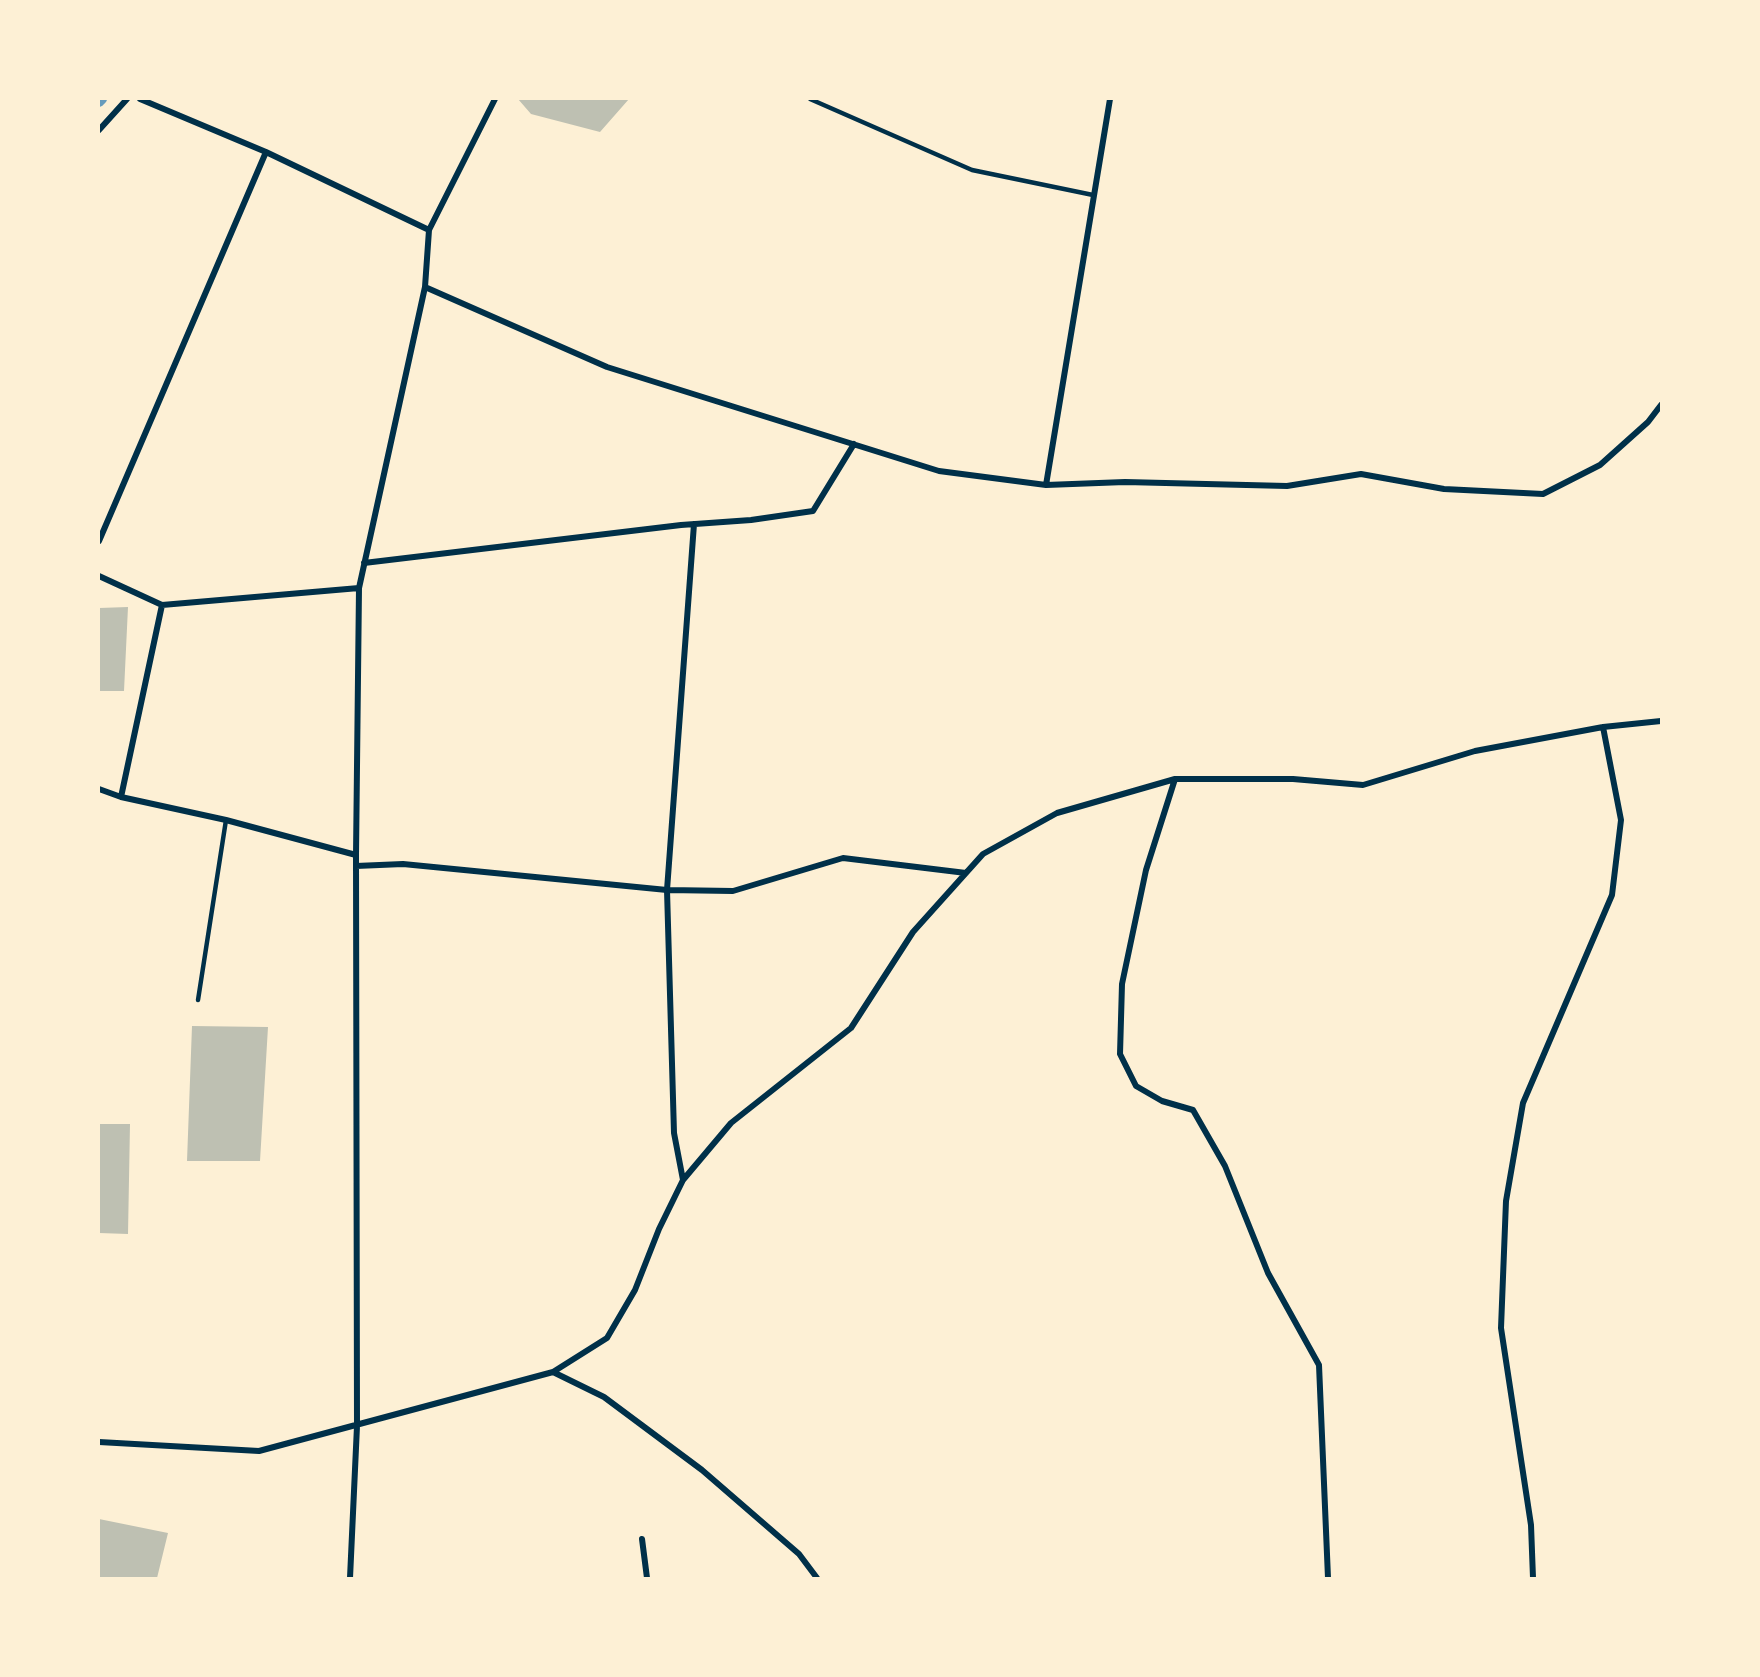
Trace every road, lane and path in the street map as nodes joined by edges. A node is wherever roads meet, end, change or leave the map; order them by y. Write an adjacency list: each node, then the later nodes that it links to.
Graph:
1 (127, 99): 6 (street)
2 (140, 99): 7 (street)
3 (495, 99): 9 (street)
4 (810, 99): 8 (lane)
5 (1110, 99): 8 (street)
6 (99, 130)
7 (266, 152): 9 (street); 15 (street)
8 (1093, 195): 13 (street)
9 (429, 230): 10 (street)
10 (425, 287): 12 (street); 16 (street)
11 (1661, 405): 13 (street)
12 (854, 444): 13 (street); 14 (street)
13 (1046, 485)
14 (694, 524): 16 (street); 29 (street)
15 (99, 541)
16 (364, 563): 18 (street)
17 (99, 576): 19 (street)
18 (359, 588): 19 (street); 26 (street)
19 (162, 605): 24 (street)
20 (1661, 721): 21 (street)
21 (1603, 727): 22 (street); 40 (street)
22 (1175, 779): 28 (street); 39 (street)
23 (99, 789): 24 (street)
24 (121, 797): 25 (street)
25 (225, 820): 26 (street); 30 (lane)
26 (356, 855): 27 (street)
27 (356, 866): 29 (street); 33 (street)
28 (966, 873): 29 (street); 31 (street)
29 (667, 890): 31 (street)
30 (198, 1000)
31 (683, 1180): 32 (street)
32 (553, 1372): 33 (street); 38 (street)
33 (357, 1426): 34 (street); 36 (street)
34 (99, 1442)
35 (642, 1539): 37 (street)
36 (350, 1578)
37 (647, 1578)
38 (817, 1578)
39 (1328, 1578)
40 (1533, 1578)

